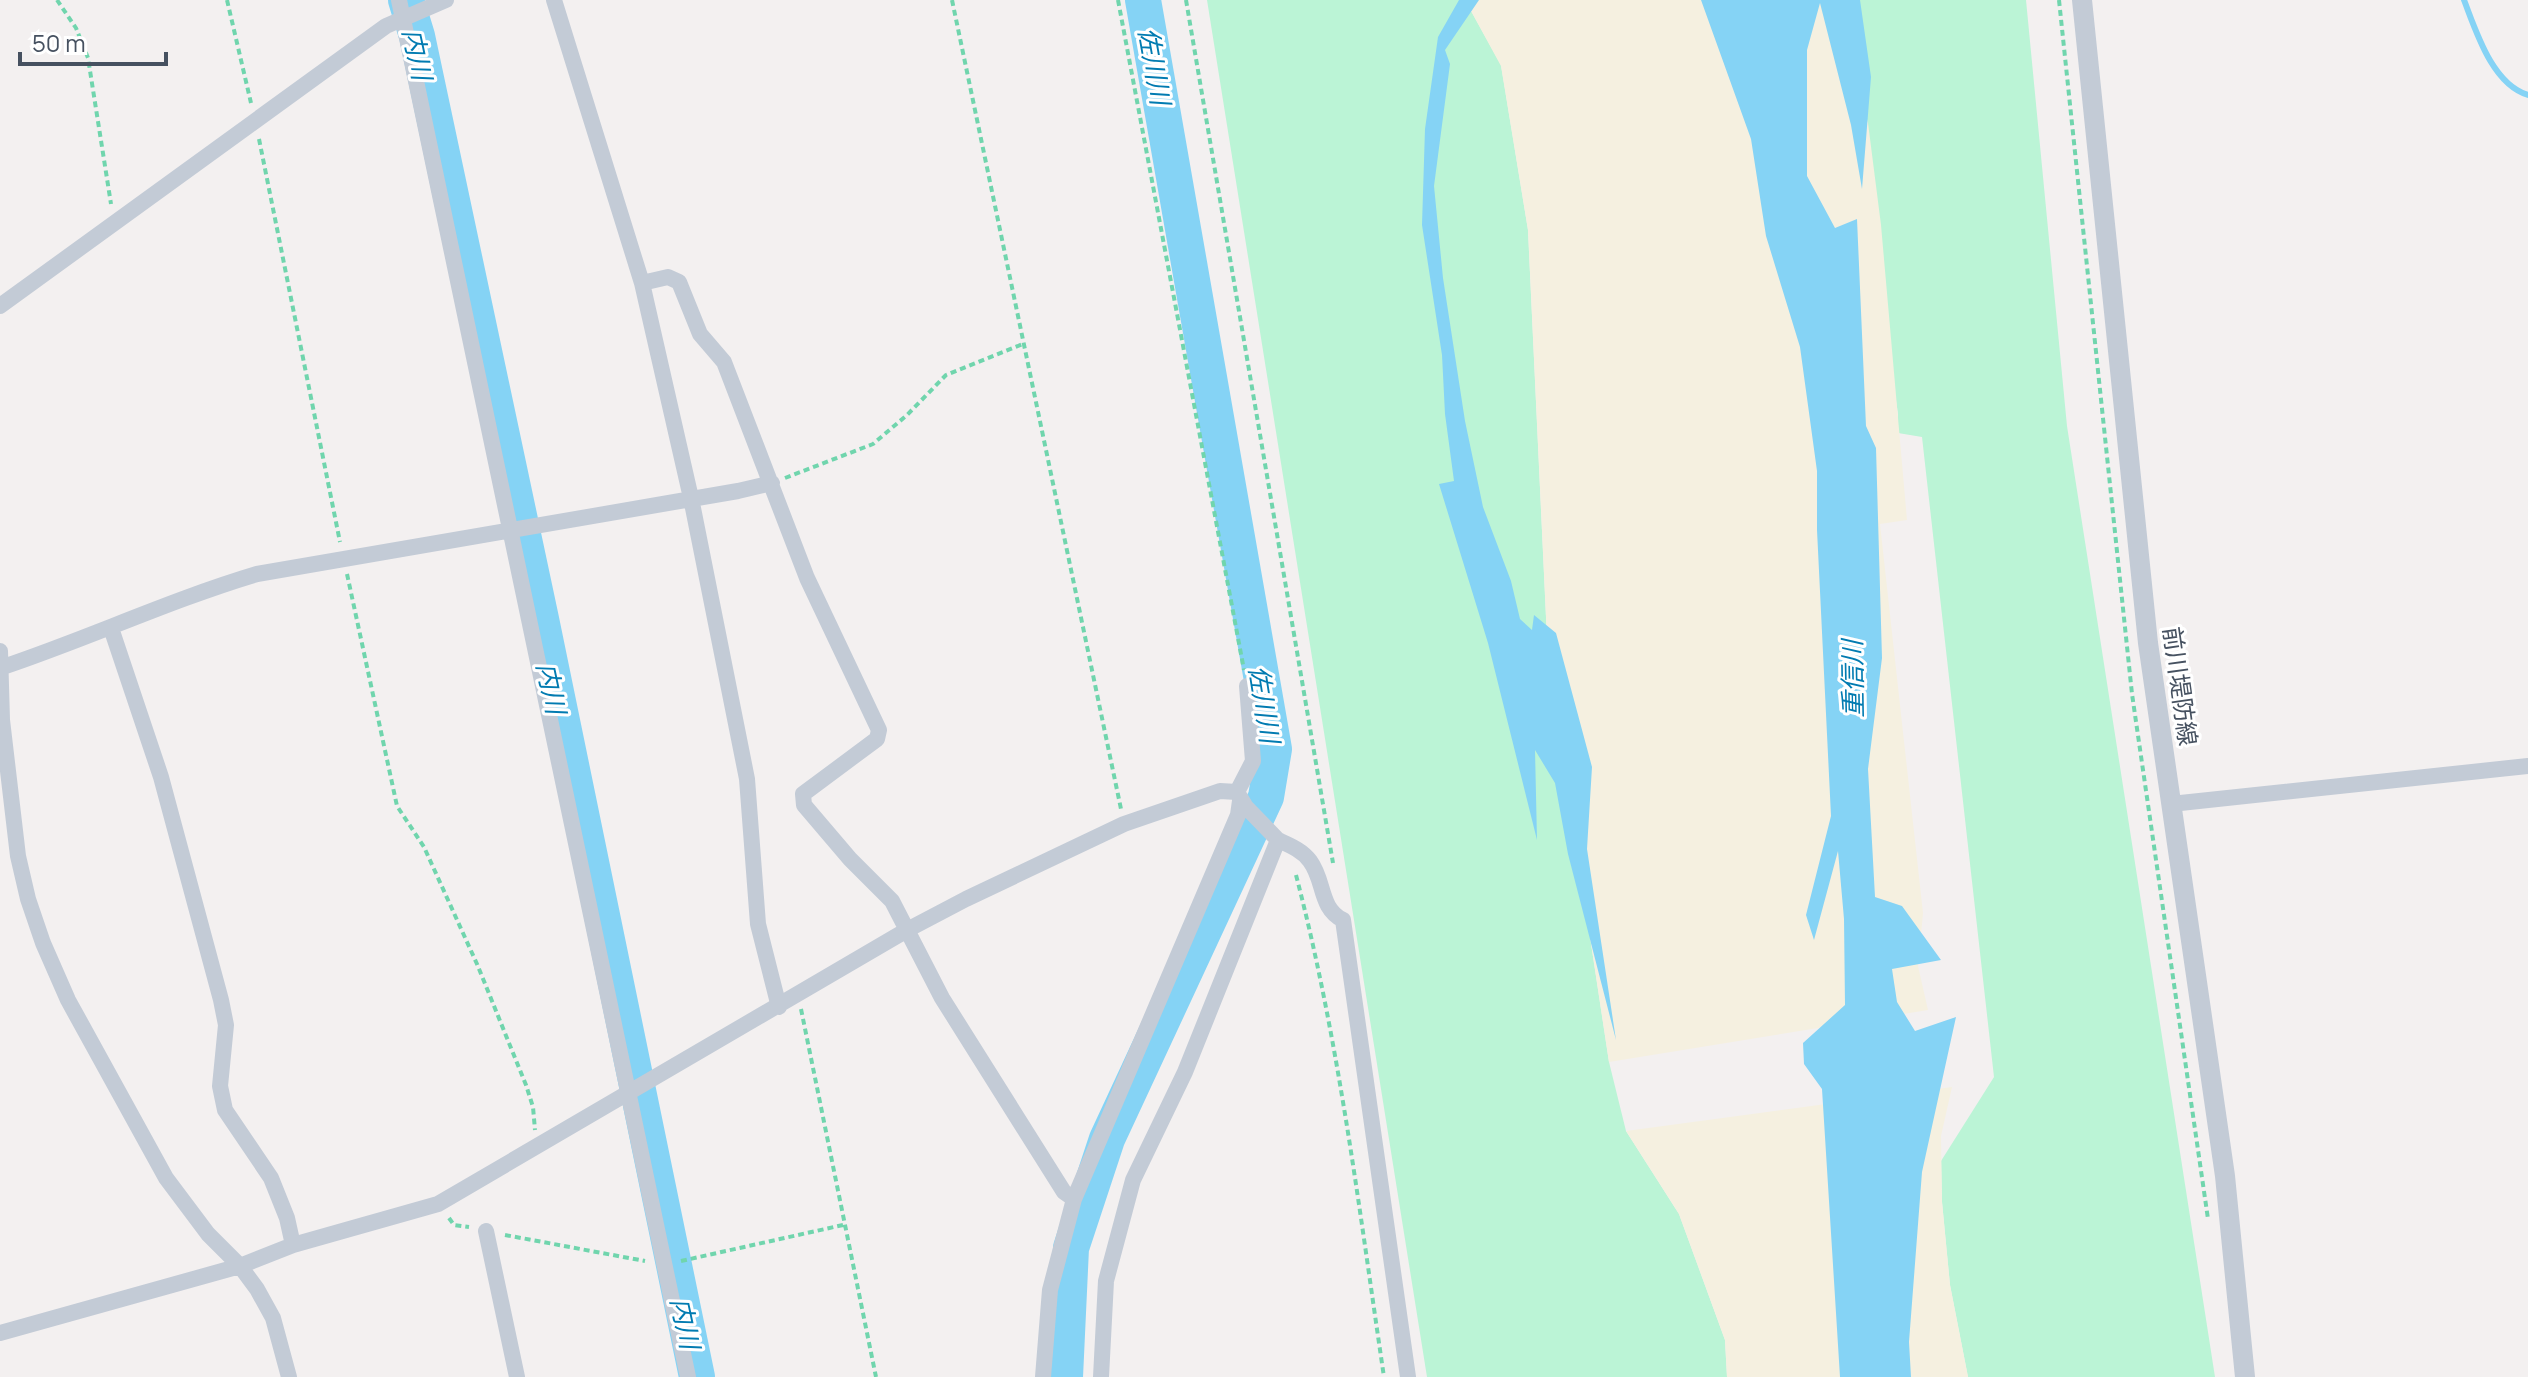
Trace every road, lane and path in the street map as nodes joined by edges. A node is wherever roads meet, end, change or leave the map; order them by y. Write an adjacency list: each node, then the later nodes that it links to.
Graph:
1 (57, 0): 11 (path)
2 (227, 0): 10 (path)
3 (446, 0): 9 (street)
4 (554, 0): 12 (street)
5 (952, 0): 14 (path)
6 (1118, 0): 21 (path)
7 (1186, 0): 27 (path)
8 (2082, 0): 24 (street, 前川堤防線)
9 (402, 8): 10 (street); 17 (street)
10 (255, 119): 11 (street); 18 (path)
11 (114, 224): 13 (street)
12 (642, 283): 15 (street); 16 (street)
13 (0, 306)
14 (1023, 344): 15 (path); 25 (path)
15 (772, 483): 16 (street); 28 (street)
16 (691, 498): 17 (street); 30 (street)
17 (512, 528): 18 (street); 31 (street)
18 (343, 557): 19 (street); 32 (path)
19 (111, 628): 20 (street); 37 (street)
20 (1, 662): 39 (street)
21 (1247, 686): 23 (street)
22 (2528, 766): 24 (street)
23 (1241, 800): 25 (street); 26 (street); 33 (street)
24 (2171, 804): 49 (street, 前川堤防線)
25 (1124, 824): 28 (street)
26 (1279, 840): 46 (street); 47 (path); 48 (street)
27 (1335, 874)
28 (907, 930): 29 (street); 33 (street)
29 (798, 995): 30 (street); 35 (path)
30 (779, 1007): 31 (street)
31 (628, 1093): 32 (street); 38 (street)
32 (536, 1146): 34 (street)
33 (1074, 1199): 45 (street)
34 (438, 1204): 36 (path); 37 (street)
35 (843, 1225): 38 (path); 44 (path)
36 (486, 1231): 38 (path); 42 (street)
37 (293, 1245): 39 (street)
38 (665, 1265): 43 (street)
39 (240, 1266): 40 (street); 41 (street)
40 (0, 1333)
41 (289, 1377)
42 (517, 1377)
43 (688, 1377)
44 (876, 1377)
45 (1043, 1377)
46 (1101, 1377)
47 (1384, 1377)
48 (1408, 1377)
49 (2245, 1377)

